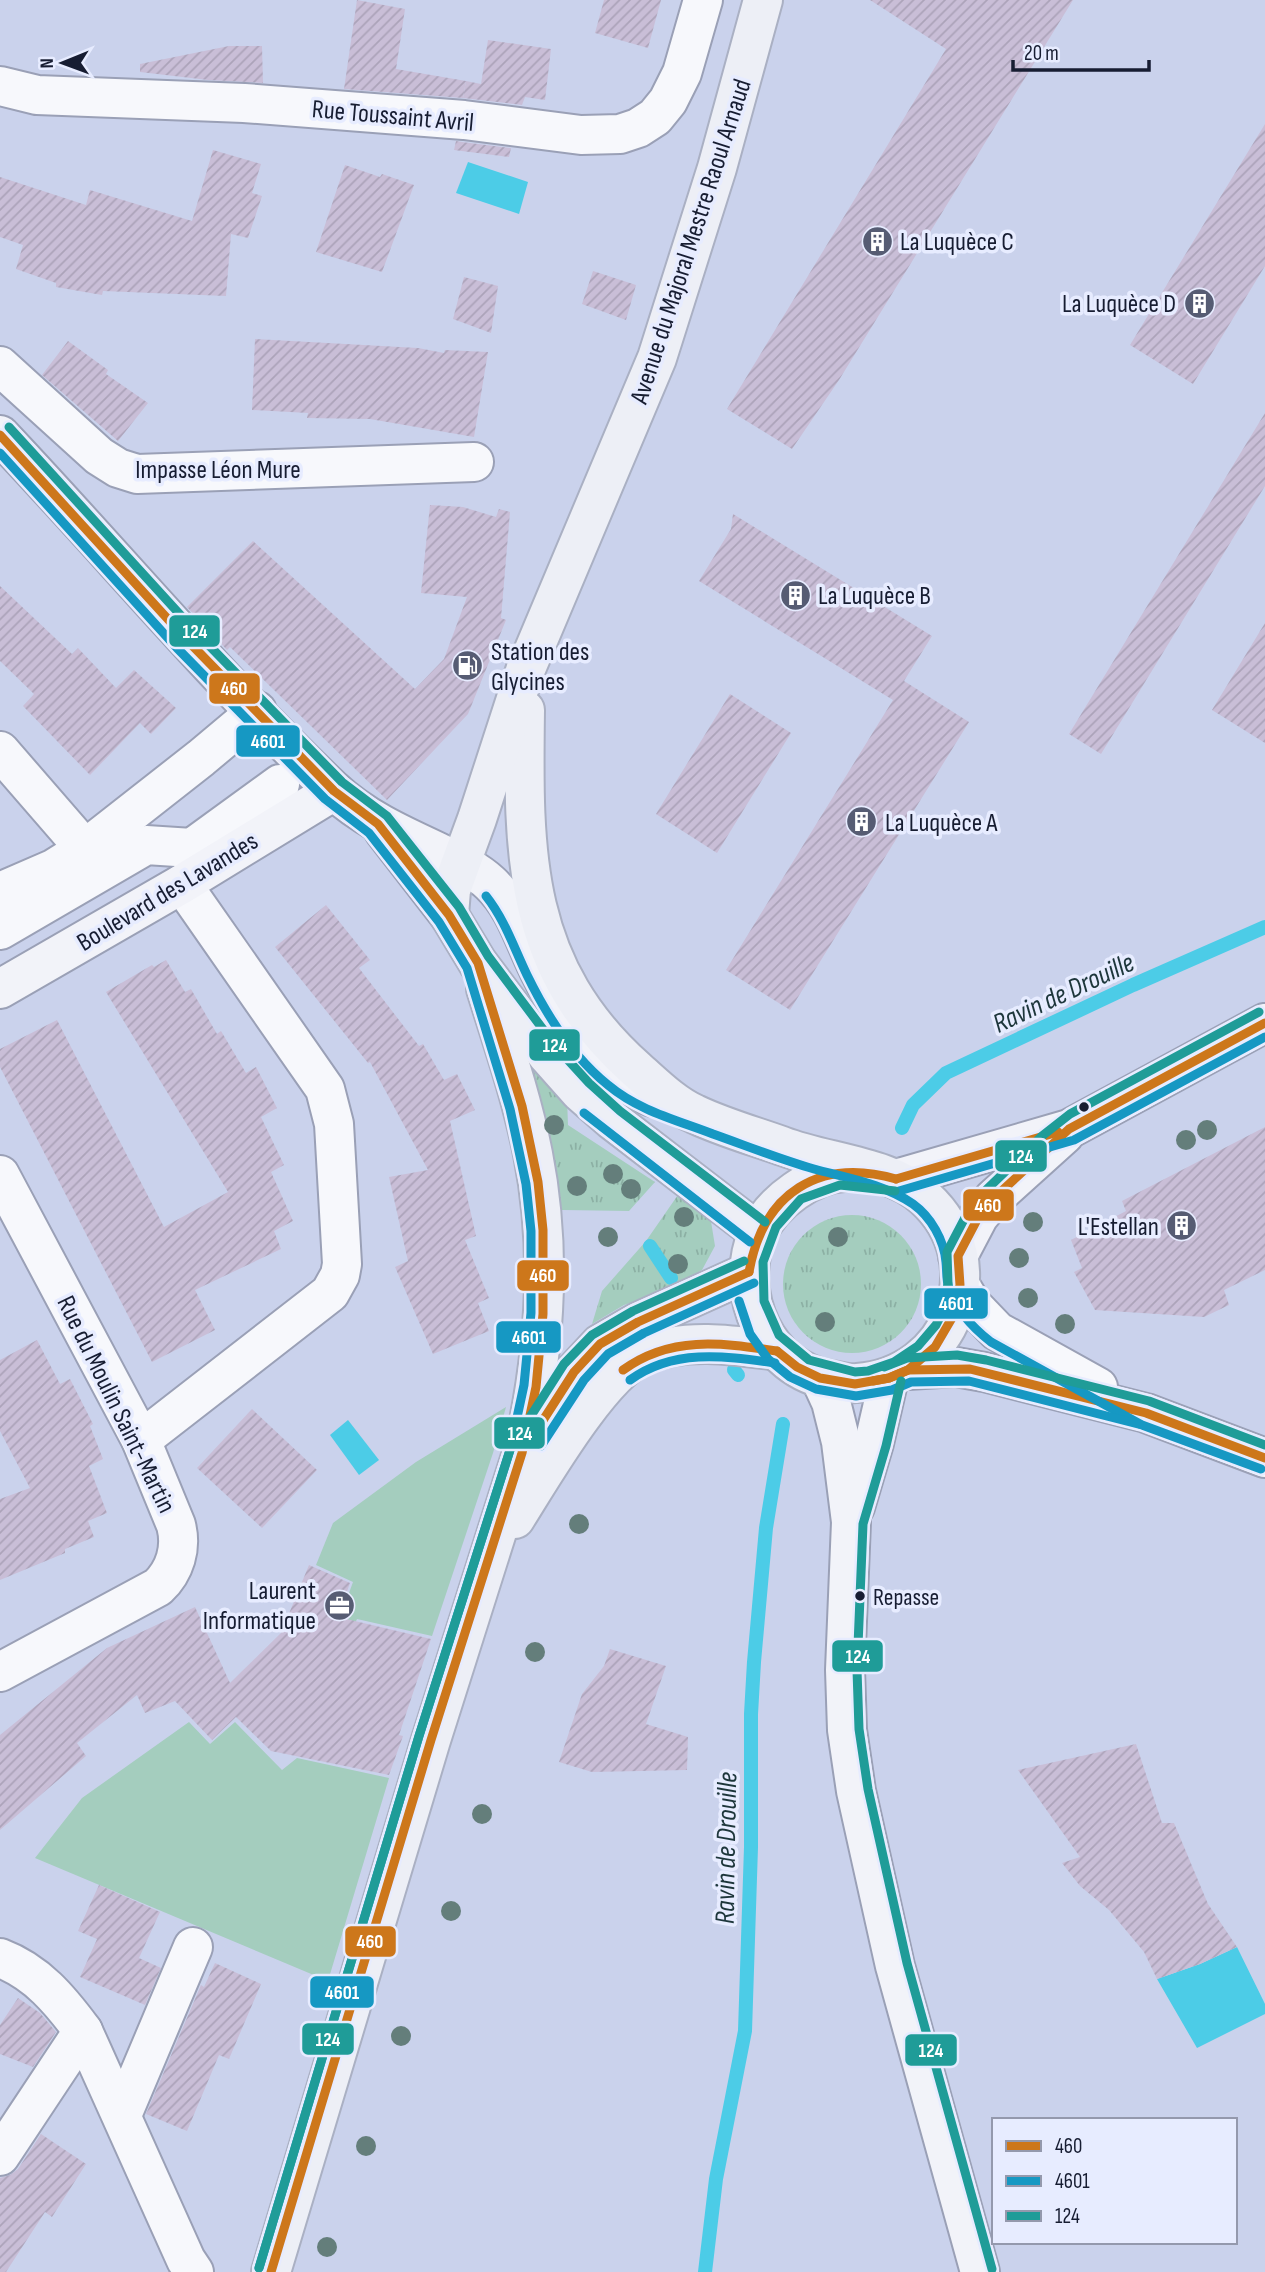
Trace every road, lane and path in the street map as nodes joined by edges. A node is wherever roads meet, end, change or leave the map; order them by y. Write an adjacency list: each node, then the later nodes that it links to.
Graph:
1 (703, 0): 3 (street, Rue Toussaint Avril)
2 (763, 0): 7 (main road, Avenue du Majoral Mestre Raoul Arnaud)
3 (0, 86)
4 (0, 366): 6 (street, Impasse Léon Mure)
5 (0, 435): 8 (street)
6 (474, 462)
7 (525, 671): 14 (main road, Avenue du Majoral Mestre Raoul Arnaud); 22 (main road, Avenue du Majoral Mestre Raoul Arnaud)
8 (257, 711): 11 (street); 13 (street)
9 (0, 751): 13 (street)
10 (281, 784): 18 (street)
11 (334, 790): 12 (street); 15 (street, Boulevard des Lavandes)
12 (378, 824): 14 (street); 17 (street)
13 (85, 849): 16 (street)
14 (460, 863): 17 (main road, Avenue du Majoral Mestre Raoul Arnaud); 22 (street)
15 (182, 884): 20 (street, Boulevard des Lavandes); 33 (street)
16 (0, 892)
17 (449, 915): 19 (main road)
18 (0, 930)
19 (478, 963): 26 (main road); 34 (main road)
20 (0, 989)
21 (1265, 1023): 23 (street)
22 (693, 1114): 25 (main road, Avenue du Majoral Mestre Raoul Arnaud)
23 (1069, 1129): 25 (street); 27 (street)
24 (0, 1175): 33 (street, Rue du Moulin Saint-Martin)
25 (887, 1177): 26 (main road); 27 (main road)
26 (758, 1232): 28 (main road)
27 (959, 1270): 30 (main road); 32 (street)
28 (749, 1272): 29 (main road); 34 (main road)
29 (777, 1351): 31 (main road); 37 (main road)
30 (899, 1374): 31 (main road); 32 (street); 36 (street)
31 (820, 1378): 36 (street)
32 (1146, 1413): 35 (street)
33 (141, 1440): 38 (street, Rue du Moulin Saint-Martin)
34 (522, 1453): 37 (main road)
35 (1265, 1458)
36 (851, 1522): 46 (street)
37 (488, 1558): 45 (main road)
38 (0, 1672)
39 (193, 1947): 42 (street)
40 (0, 1958): 41 (street)
41 (83, 2031): 42 (street); 43 (street)
42 (122, 2115): 44 (street)
43 (0, 2156)
44 (194, 2272)
45 (271, 2272)
46 (979, 2272)

